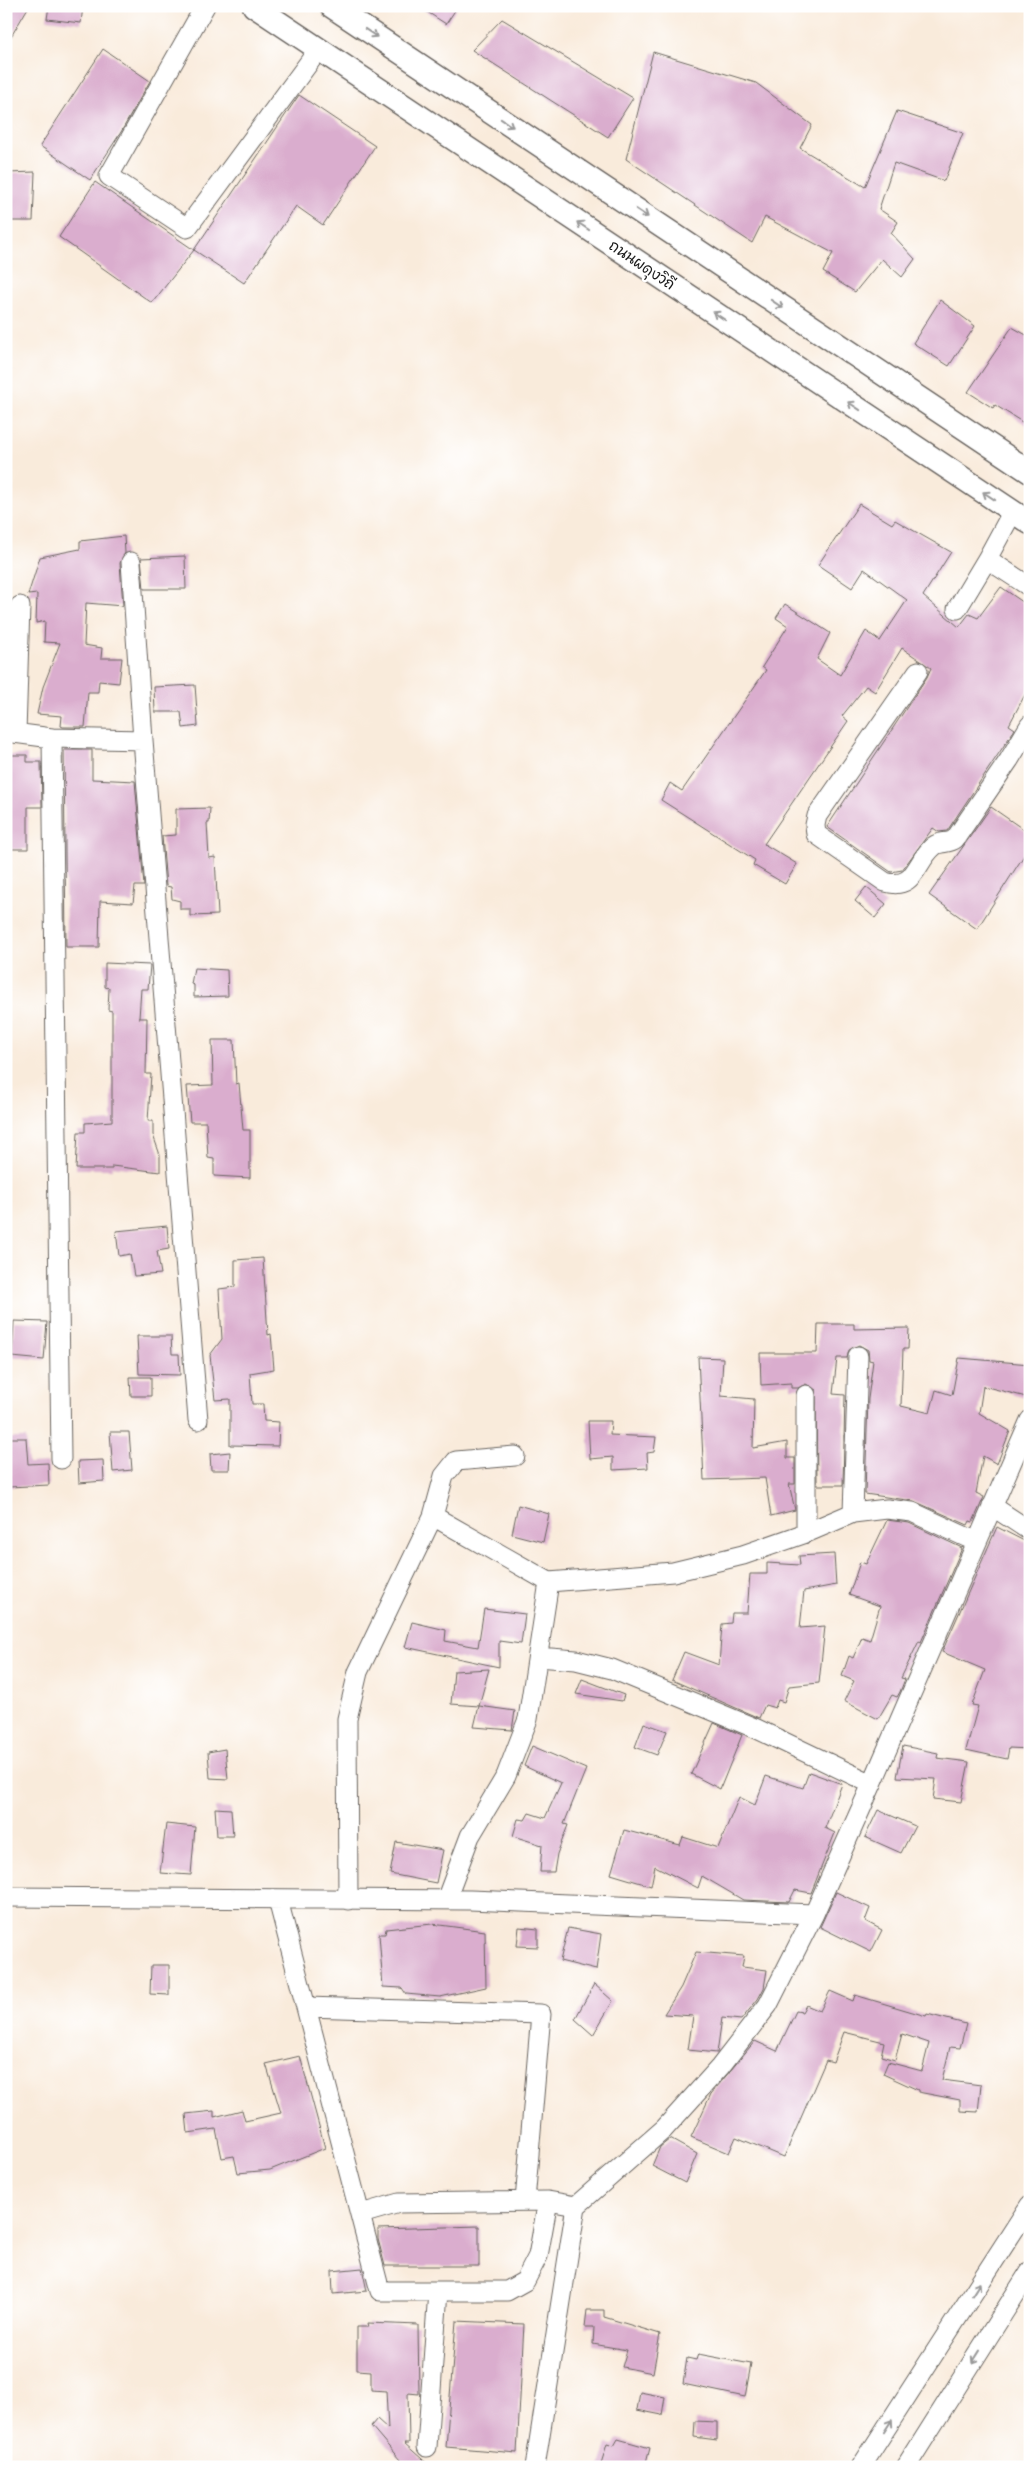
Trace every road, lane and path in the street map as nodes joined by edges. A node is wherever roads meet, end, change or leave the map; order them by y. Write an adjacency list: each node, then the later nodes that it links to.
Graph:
1 (205, 6): 4 (street)
2 (254, 6): 4 (main road, ถนนผดุงวิถี)
3 (331, 6): 5 (main road, one-way to 5)
4 (319, 49): 6 (main road, ถนนผดุงวิถี, one-way to 4)
5 (1030, 472)
6 (1021, 517): 7 (street)
7 (987, 559): 9 (street); 11 (street)
8 (131, 562): 16 (street)
9 (1030, 588)
10 (20, 606): 14 (street)
11 (957, 609)
12 (918, 671): 13 (street)
13 (1030, 724)
14 (11, 733): 15 (street)
15 (52, 738): 16 (street); 22 (street)
16 (143, 740): 19 (street)
17 (858, 1356): 24 (street)
18 (806, 1395): 27 (street)
19 (198, 1420)
20 (1030, 1420): 23 (street)
21 (516, 1456): 25 (street)
22 (61, 1458)
23 (992, 1506): 26 (street); 28 (street)
24 (853, 1513): 27 (street); 28 (street)
25 (433, 1516): 29 (street); 34 (street)
26 (1030, 1531)
27 (806, 1533): 29 (street)
28 (977, 1542): 31 (street)
29 (549, 1582): 30 (street)
30 (538, 1657): 31 (street); 35 (street)
31 (872, 1784): 36 (street)
32 (6, 1897): 33 (street)
33 (278, 1900): 34 (street); 37 (street)
34 (348, 1900): 35 (street)
35 (446, 1900): 36 (street)
36 (814, 1914): 41 (street)
37 (306, 2007): 38 (street); 42 (street)
38 (525, 2201): 39 (street); 42 (street)
39 (548, 2201): 41 (street); 44 (street)
40 (1030, 2205): 47 (street, one-way to 40)
41 (576, 2206): 46 (street)
42 (361, 2214): 44 (street)
43 (1030, 2271): 48 (street, one-way to 48)
44 (438, 2291): 45 (street)
45 (427, 2447)
46 (535, 2467)
47 (861, 2467)
48 (906, 2467)

